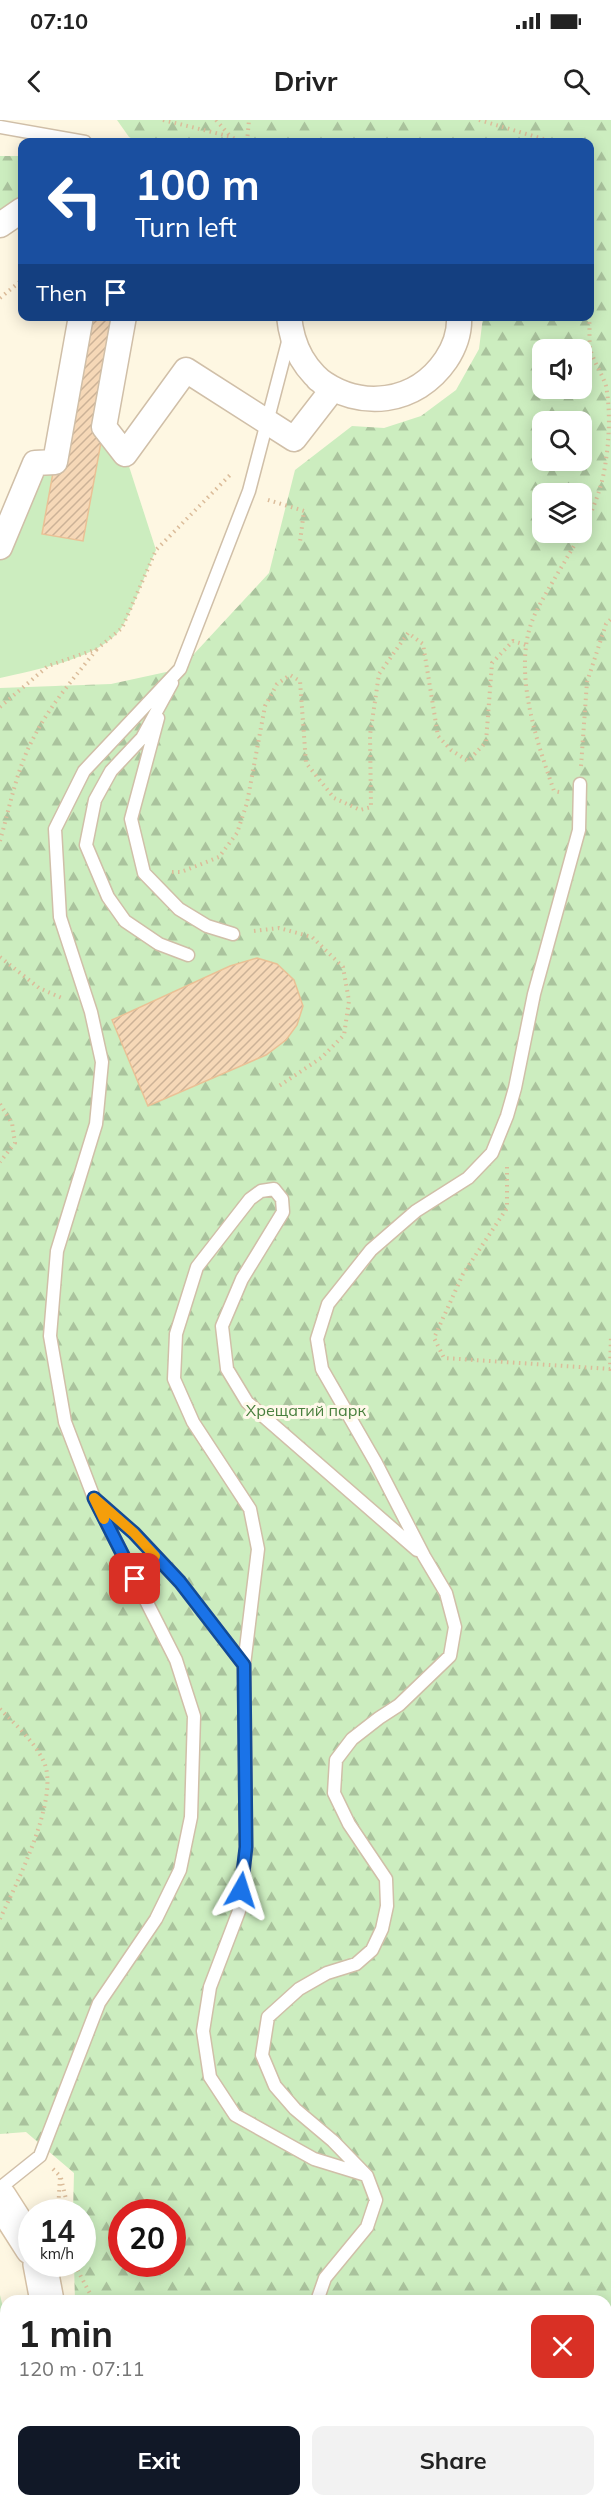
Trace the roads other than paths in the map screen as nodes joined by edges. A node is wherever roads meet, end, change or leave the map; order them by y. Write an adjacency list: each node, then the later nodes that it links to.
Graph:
1 (0, 127): 2 (lane)
2 (62, 138)
3 (18, 213): 4 (street)
4 (0, 225)
5 (80, 321): 10 (street)
6 (122, 321): 9 (street)
7 (460, 321): 8 (street)
8 (289, 322): 9 (lane); 9 (street)
9 (267, 422): 11 (lane)
10 (0, 547)
11 (162, 693): 13 (lane); 14 (lane); 15 (lane)
12 (580, 784): 16 (lane)
13 (233, 934)
14 (189, 955)
15 (94, 1498): 17 (lane); 19 (lane)
16 (424, 1556): 17 (lane); 18 (lane)
17 (244, 1665): 18 (lane)
18 (367, 2176): 24 (lane)
19 (0, 2188)
20 (0, 2198): 21 (main road)
21 (18, 2226)
22 (42, 2277): 23 (main road)
23 (45, 2295)
24 (319, 2295)

